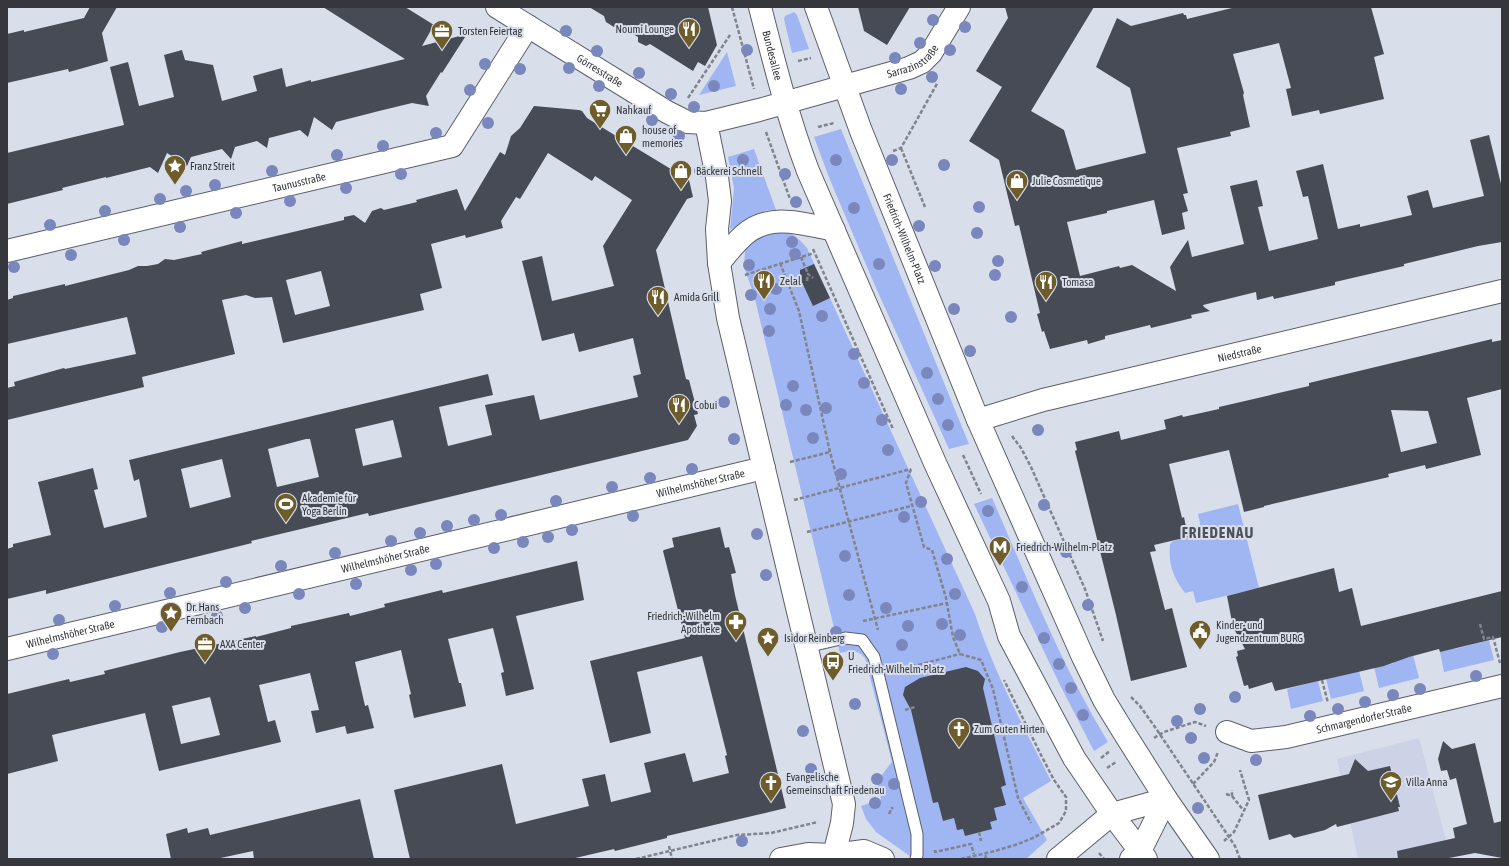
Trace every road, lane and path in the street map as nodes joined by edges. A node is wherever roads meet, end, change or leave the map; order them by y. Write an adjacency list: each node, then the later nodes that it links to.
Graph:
1 (497, 7): 6 (street, Görresstraße)
2 (732, 7): 9 (path)
3 (816, 7): 12 (street)
4 (959, 7): 12 (street, Sarrazinstraße)
5 (765, 8): 14 (street, Bundesallee)
6 (528, 26): 16 (street, Görresstraße); 24 (street, Taunusstraße)
7 (730, 35): 13 (path)
8 (814, 58): 10 (path)
9 (746, 62)
10 (793, 62)
11 (938, 82): 18 (path)
12 (844, 87): 14 (street, Sarrazinstraße); 33 (street, Friedrich-Wilhelm-Platz)
13 (688, 98)
14 (786, 103): 16 (street); 23 (street)
15 (837, 122): 17 (path)
16 (706, 123): 28 (street)
17 (811, 129)
18 (901, 148): 20 (path); 22 (path)
19 (771, 149): 21 (path)
20 (892, 151)
21 (793, 206)
22 (925, 207)
23 (834, 230): 28 (street); 78 (street)
24 (7, 251)
25 (814, 253): 26 (path)
26 (801, 257): 27 (path); 29 (path)
27 (780, 264): 28 (path); 35 (path)
28 (720, 272): 40 (street)
29 (808, 274): 30 (path); 31 (path)
30 (813, 278)
31 (807, 281)
32 (1502, 290): 33 (street, Niedstraße)
33 (978, 420): 76 (street, Friedrich-Wilhelm-Platz)
34 (1008, 431): 52 (path)
35 (830, 452): 39 (path); 41 (path)
36 (968, 454): 37 (path)
37 (963, 455): 38 (path); 42 (path)
38 (958, 456)
39 (790, 462)
40 (764, 468): 53 (street); 54 (street, Wilhelmshöher Straße)
41 (839, 488): 43 (path); 44 (path); 45 (path)
42 (981, 494)
43 (798, 498)
44 (911, 506): 45 (path); 47 (path)
45 (849, 522): 46 (path); 48 (path)
46 (807, 532)
47 (947, 603): 48 (path); 55 (path)
48 (875, 618): 49 (path); 51 (path)
49 (860, 622)
50 (1480, 624): 56 (path)
51 (878, 628)
52 (1103, 642)
53 (806, 647): 89 (street); 94 (lane)
54 (7, 649)
55 (960, 654): 57 (path); 79 (path)
56 (1500, 664)
57 (888, 673)
58 (1322, 680): 61 (path)
59 (1502, 686): 63 (street, Schmargendorfer Straße)
60 (1127, 691): 64 (path)
61 (1328, 706)
62 (1195, 722): 64 (path)
63 (1227, 732)
64 (1160, 734): 72 (path)
65 (1113, 750): 66 (path)
66 (1099, 759)
67 (1119, 760): 69 (path)
68 (1214, 762): 72 (path)
69 (1105, 770)
70 (1240, 770): 77 (path)
71 (1054, 780): 87 (path)
72 (1193, 784): 82 (path)
73 (1232, 790): 75 (path)
74 (1226, 794): 75 (path)
75 (1232, 796): 77 (path)
76 (1166, 799): 78 (street); 86 (street, Friedrich-Wilhelm-Platz); 88 (street)
77 (1244, 811): 82 (path)
78 (1112, 814): 88 (street); 97 (street)
79 (1031, 823)
80 (979, 832): 83 (path)
81 (771, 833): 85 (path)
82 (1228, 837): 86 (path); 98 (path)
83 (981, 841)
84 (669, 846): 85 (path)
85 (670, 851): 90 (path); 91 (path)
86 (1213, 852)
87 (987, 853): 95 (path); 96 (path)
88 (1139, 856)
89 (835, 857): 92 (street); 93 (street)
90 (636, 859)
91 (672, 859)
92 (781, 859)
93 (883, 859)
94 (916, 859)
95 (961, 859)
96 (985, 859)
97 (1058, 859)
98 (1240, 859)

